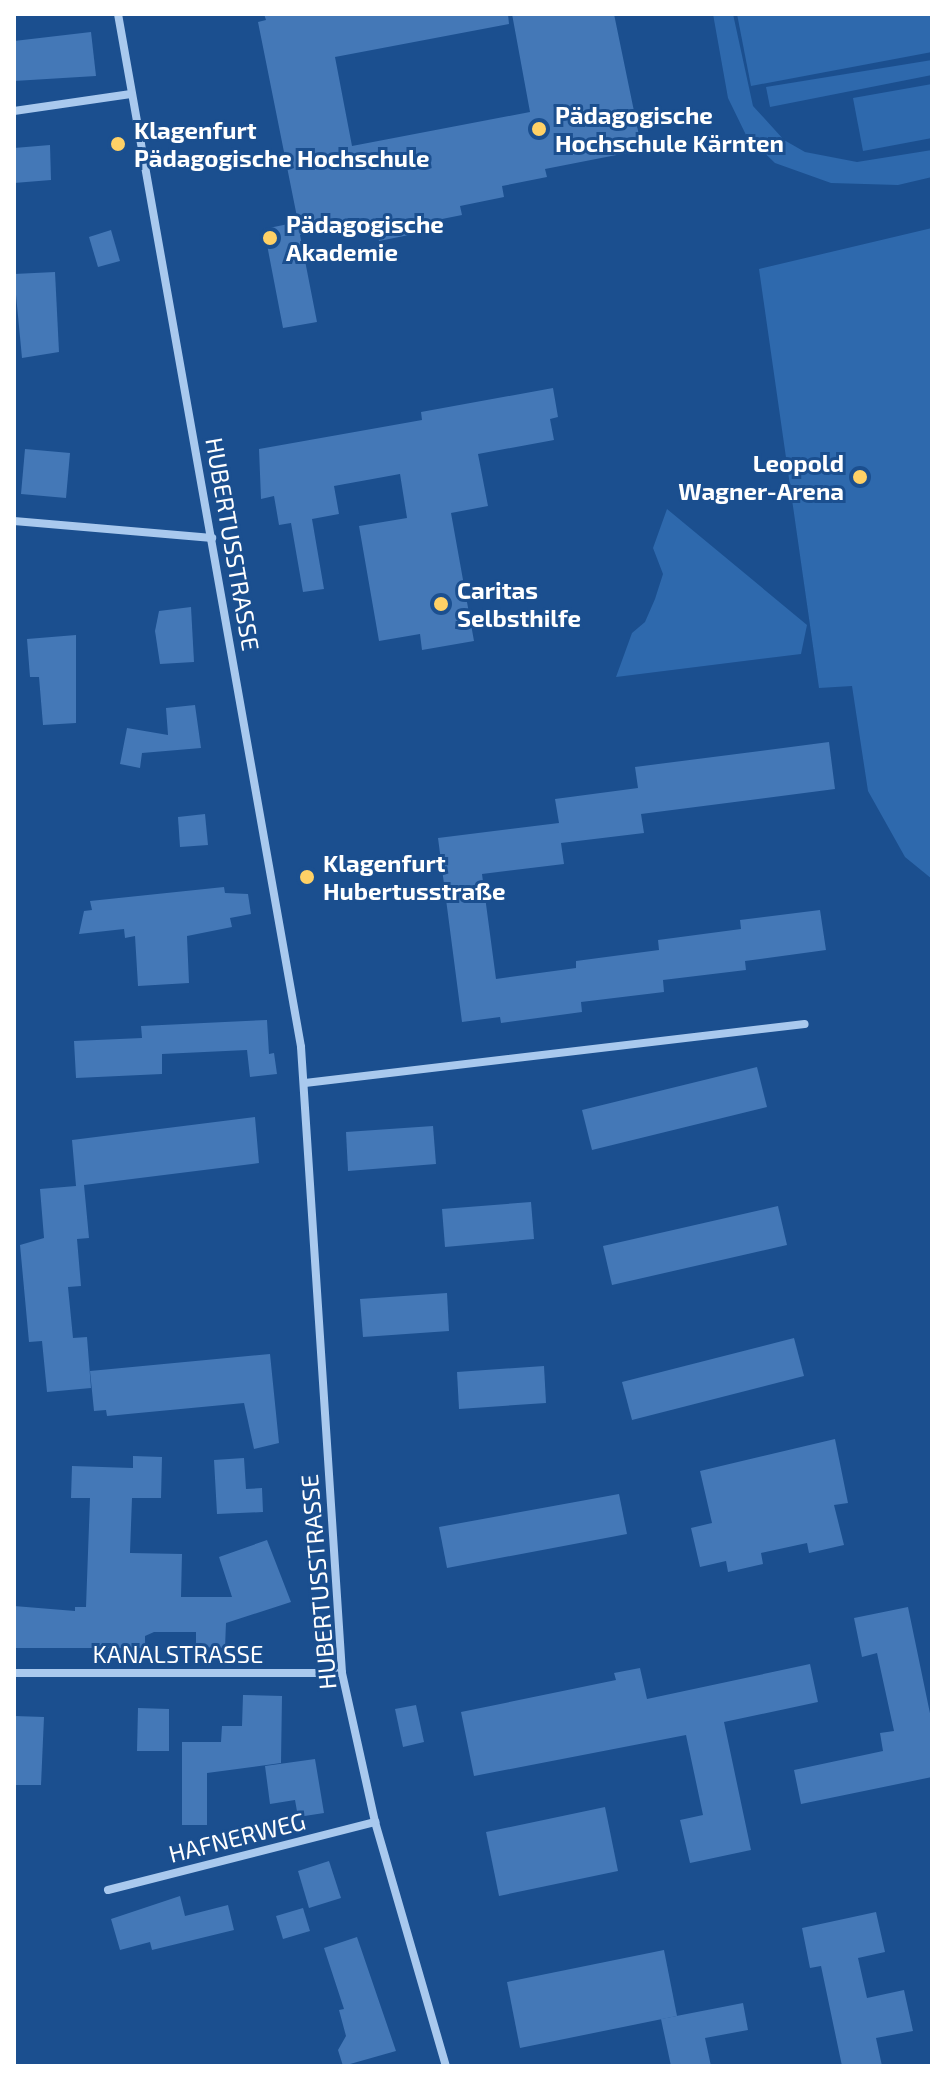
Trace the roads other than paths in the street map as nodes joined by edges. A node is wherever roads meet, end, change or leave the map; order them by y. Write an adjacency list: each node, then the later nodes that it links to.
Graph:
1 (118, 14): 2 (street, HUBERTUSSTRASSE)
2 (131, 94): 3 (street); 5 (street, HUBERTUSSTRASSE)
3 (14, 111)
4 (14, 521): 5 (street)
5 (212, 538): 7 (street, HUBERTUSSTRASSE)
6 (805, 1024): 7 (street)
7 (305, 1083): 9 (street, HUBERTUSSTRASSE)
8 (14, 1673): 9 (street, KANALSTRASSE)
9 (342, 1673): 10 (street, HUBERTUSSTRASSE)
10 (375, 1822): 11 (street, HAFNERWEG); 12 (street, HUBERTUSSTRASSE)
11 (108, 1890)
12 (446, 2066)

